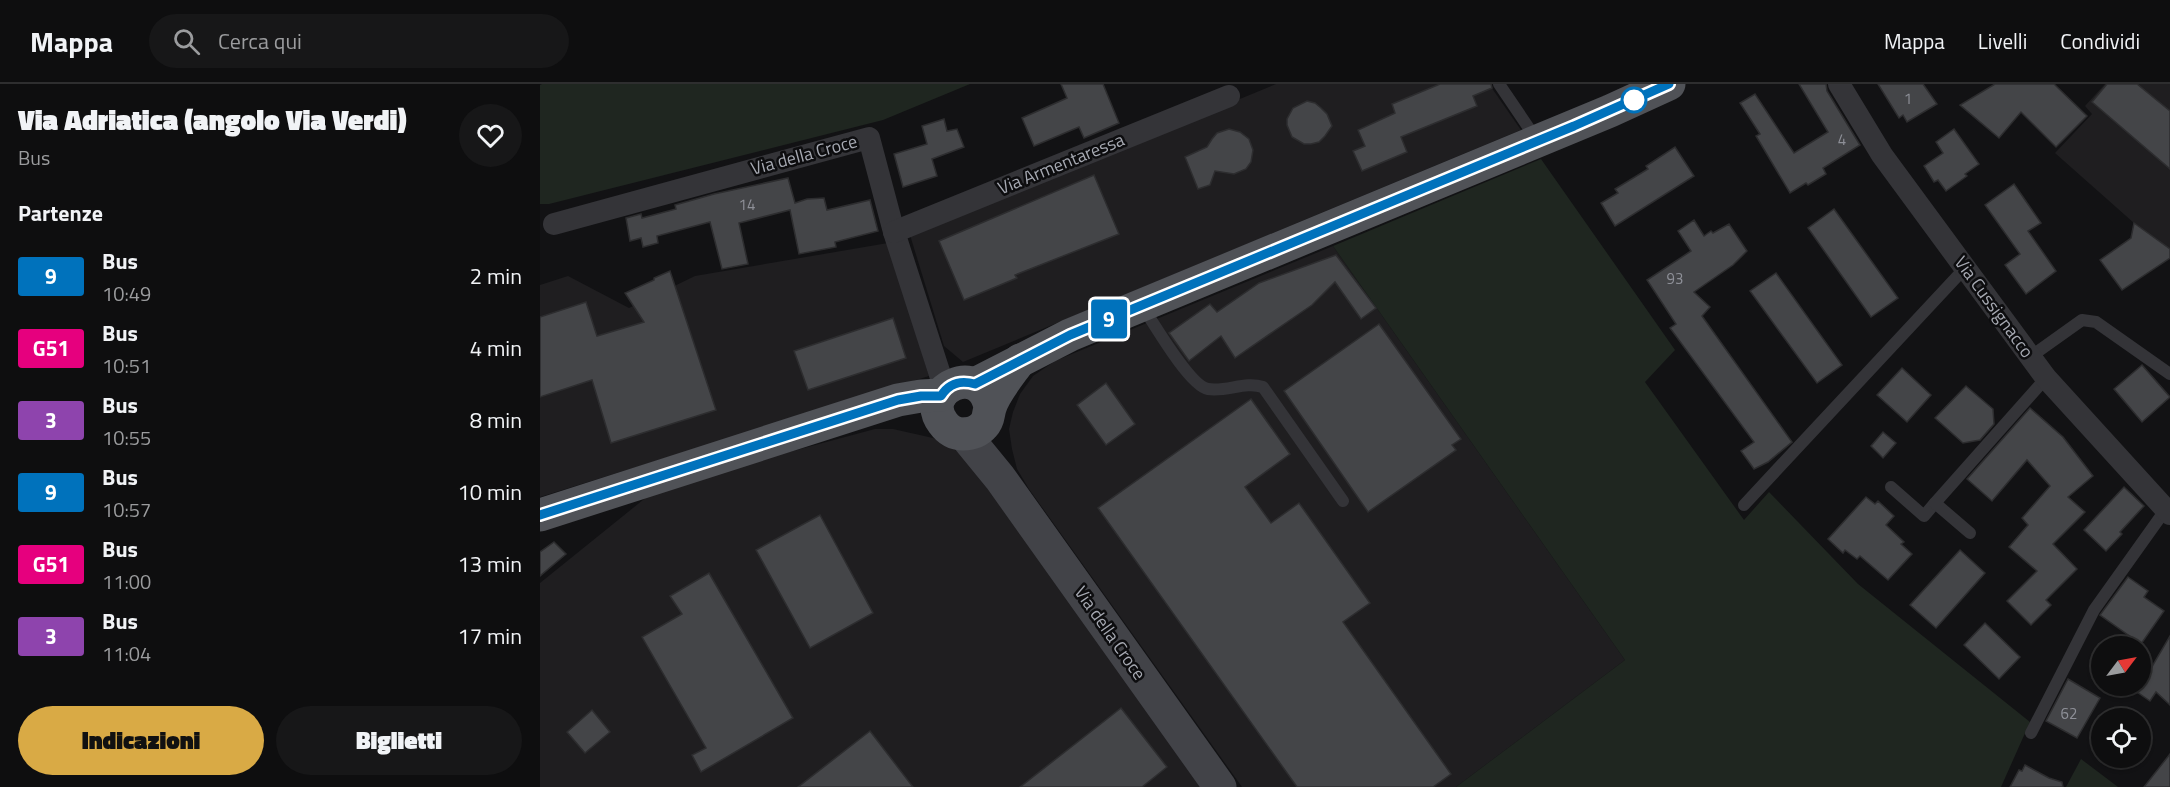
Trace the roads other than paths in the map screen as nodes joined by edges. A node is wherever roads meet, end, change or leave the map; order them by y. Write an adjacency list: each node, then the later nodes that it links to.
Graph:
1 (1498, 84): 5 (lane)
2 (1669, 84): 5 (main road)
3 (1839, 84): 8 (street, Via Cussignacco)
4 (1229, 96): 7 (street, Via Armentaressa)
5 (1538, 141): 9 (main road)
6 (554, 224): 7 (street, Via della Croce)
7 (894, 232): 13 (street, Via della Croce)
8 (1965, 268): 10 (street, Via Cussignacco); 17 (lane)
9 (1143, 306): 13 (main road); 15 (lane)
10 (2030, 357): 11 (lane); 12 (street, Via Cussignacco)
11 (2170, 374)
12 (2046, 378): 16 (lane); 18 (street, Via Cussignacco)
13 (965, 409): 19 (main road); 22 (main road, Via della Croce)
14 (1890, 487): 16 (lane)
15 (1343, 501)
16 (1935, 503): 20 (lane)
17 (1744, 505)
18 (2168, 511): 21 (lane)
19 (540, 515)
20 (1970, 533)
21 (2031, 733)
22 (1218, 786)

